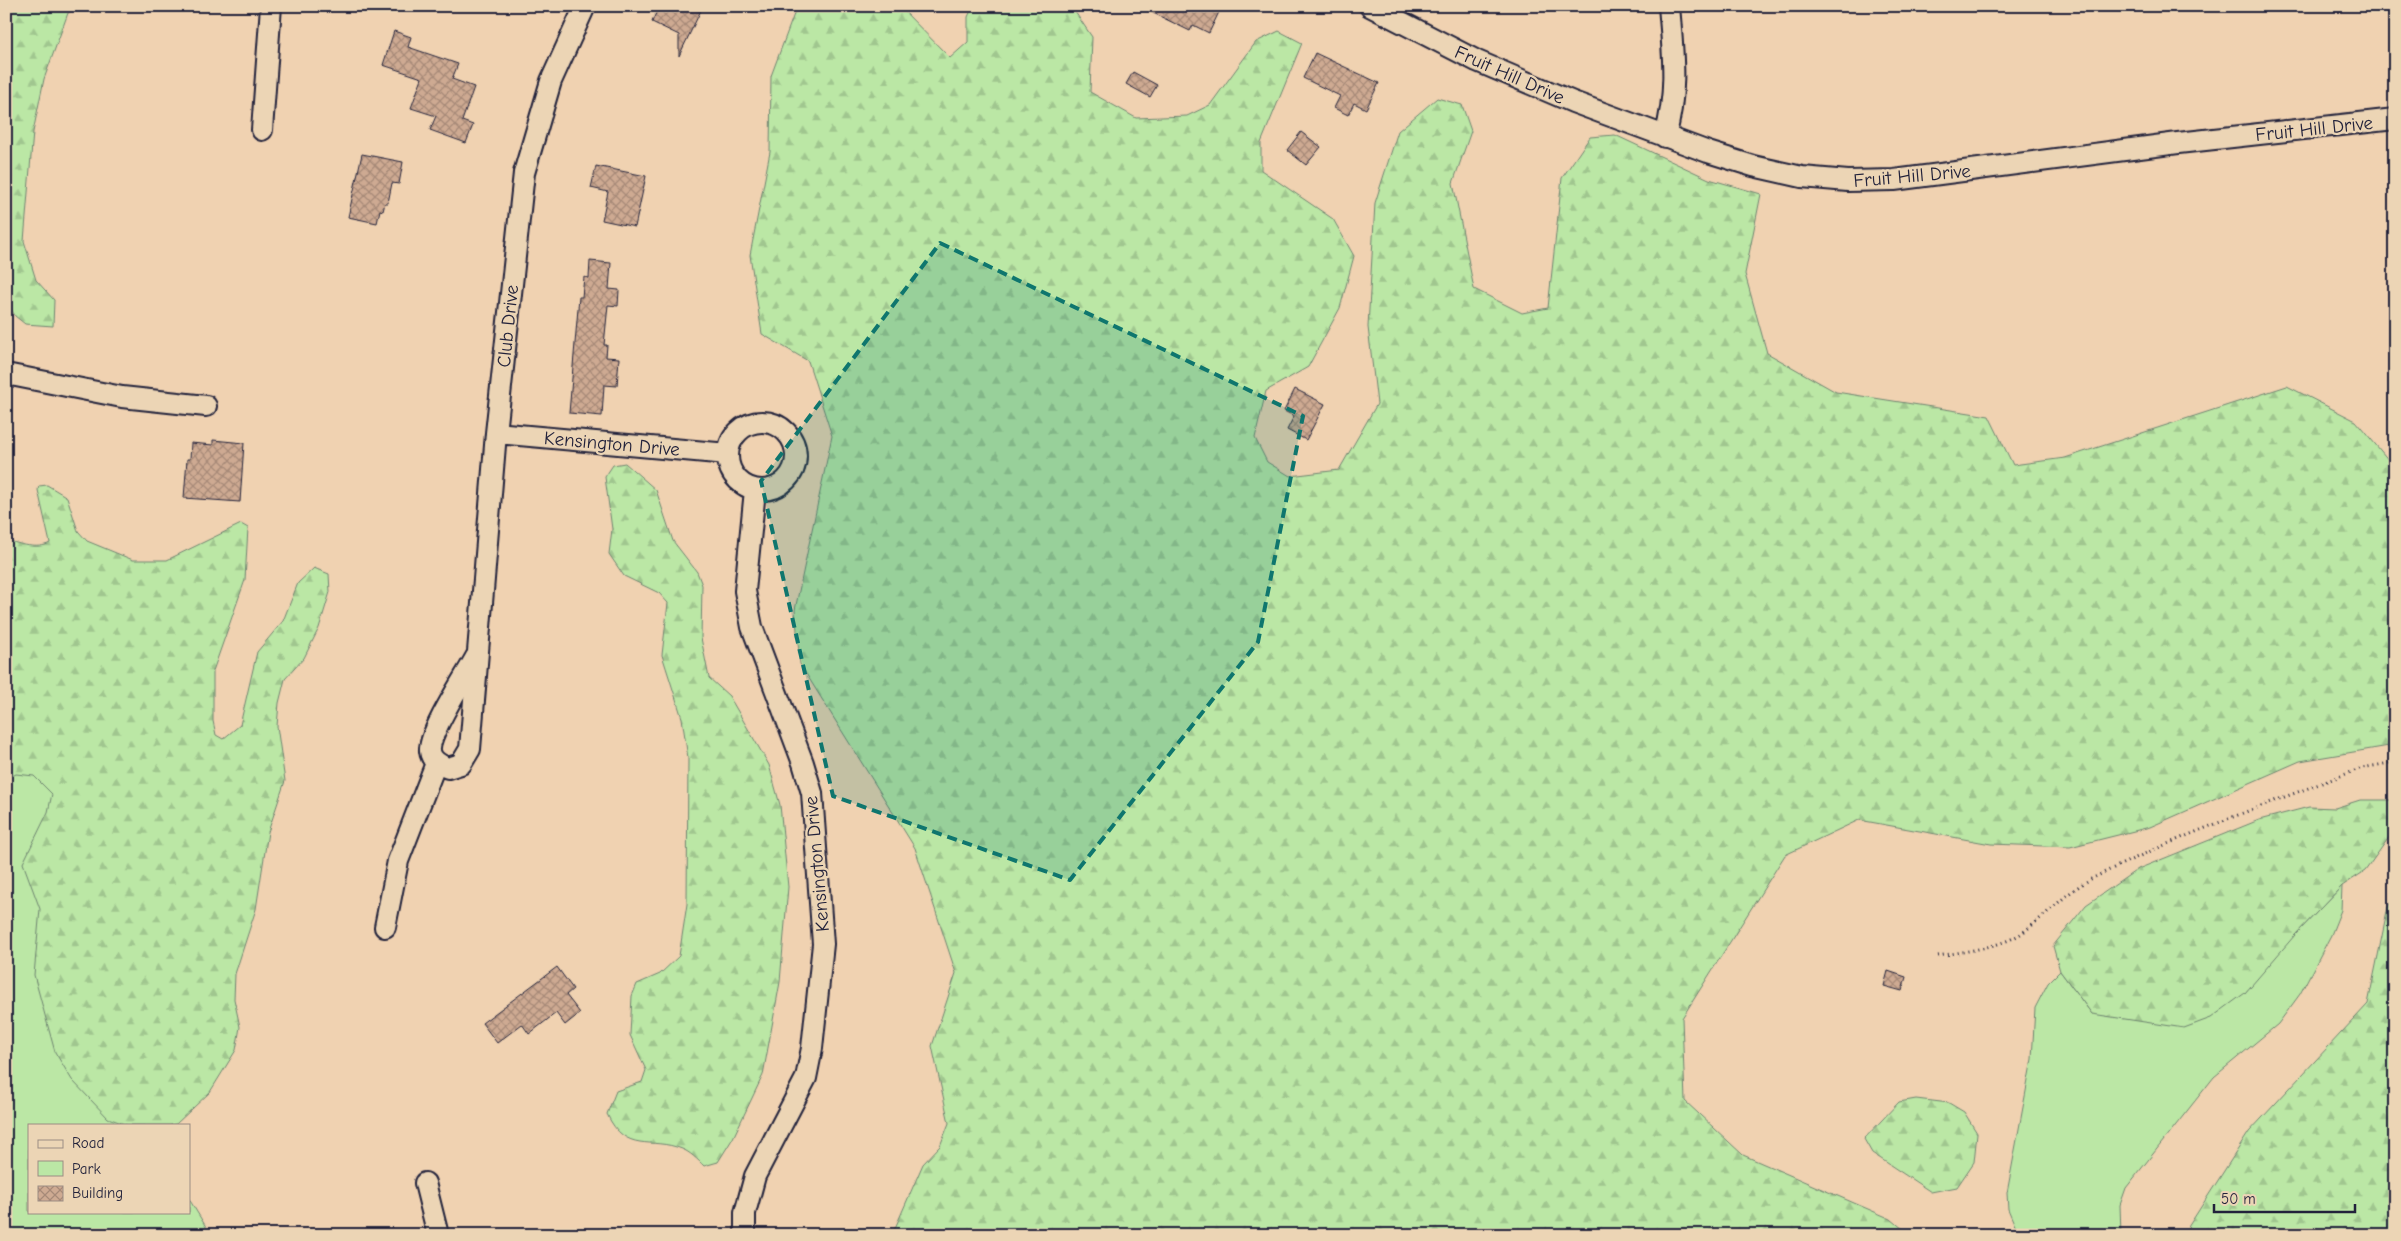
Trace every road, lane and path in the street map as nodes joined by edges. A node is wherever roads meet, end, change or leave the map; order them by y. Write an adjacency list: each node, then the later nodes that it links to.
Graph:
1 (271, 6): 6 (street)
2 (585, 6): 10 (street, Club Drive)
3 (1370, 6): 7 (street, Fruit Hill Drive)
4 (1669, 6): 7 (street)
5 (2395, 119): 7 (street, Fruit Hill Drive)
6 (262, 130)
7 (1665, 137)
8 (6, 374): 9 (street)
9 (206, 406)
10 (496, 433): 11 (street, Kensington Drive); 13 (street, Club Drive)
11 (728, 454): 12 (street); 12 (street)
12 (755, 490): 20 (street, Kensington Drive)
13 (476, 658): 15 (street, Club Drive); 15 (street, Club Drive)
14 (2395, 762): 17 (path)
15 (436, 763): 16 (street)
16 (385, 927)
17 (1938, 956)
18 (425, 1183): 19 (street)
19 (438, 1235)
20 (745, 1235)

